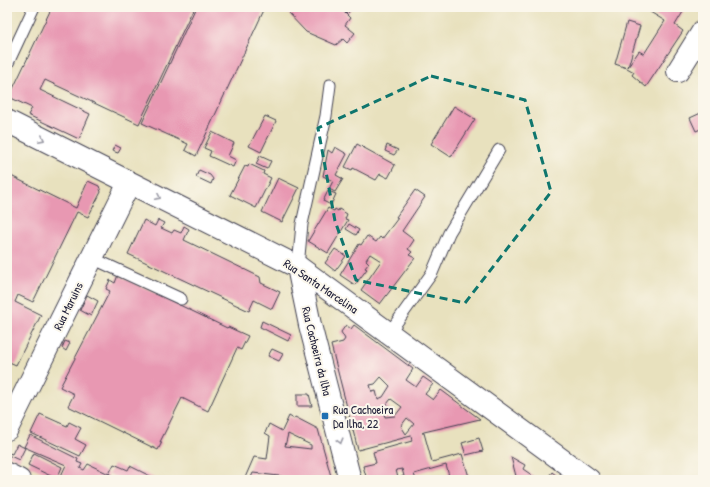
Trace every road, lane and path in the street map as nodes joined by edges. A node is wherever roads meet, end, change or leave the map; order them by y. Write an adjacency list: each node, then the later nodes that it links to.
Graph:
1 (34, 7): 3 (lane)
2 (703, 31): 4 (street)
3 (7, 65)
4 (678, 71)
5 (330, 85): 10 (lane)
6 (7, 121): 8 (street, Rua Santa Marcelina, one-way to 8)
7 (499, 150): 12 (lane)
8 (129, 183): 9 (street, Rua Maruins); 10 (street, Rua Santa Marcelina, one-way to 10)
9 (92, 258): 11 (lane); 13 (street, Rua Maruins)
10 (298, 267): 12 (street, Rua Santa Marcelina); 16 (street, Rua Cachoeira da Ilha, one-way to 16)
11 (181, 299)
12 (389, 333): 17 (street, Rua Santa Marcelina)
13 (7, 429)
14 (7, 474): 15 (street)
15 (19, 480)
16 (350, 480)
17 (589, 480)

